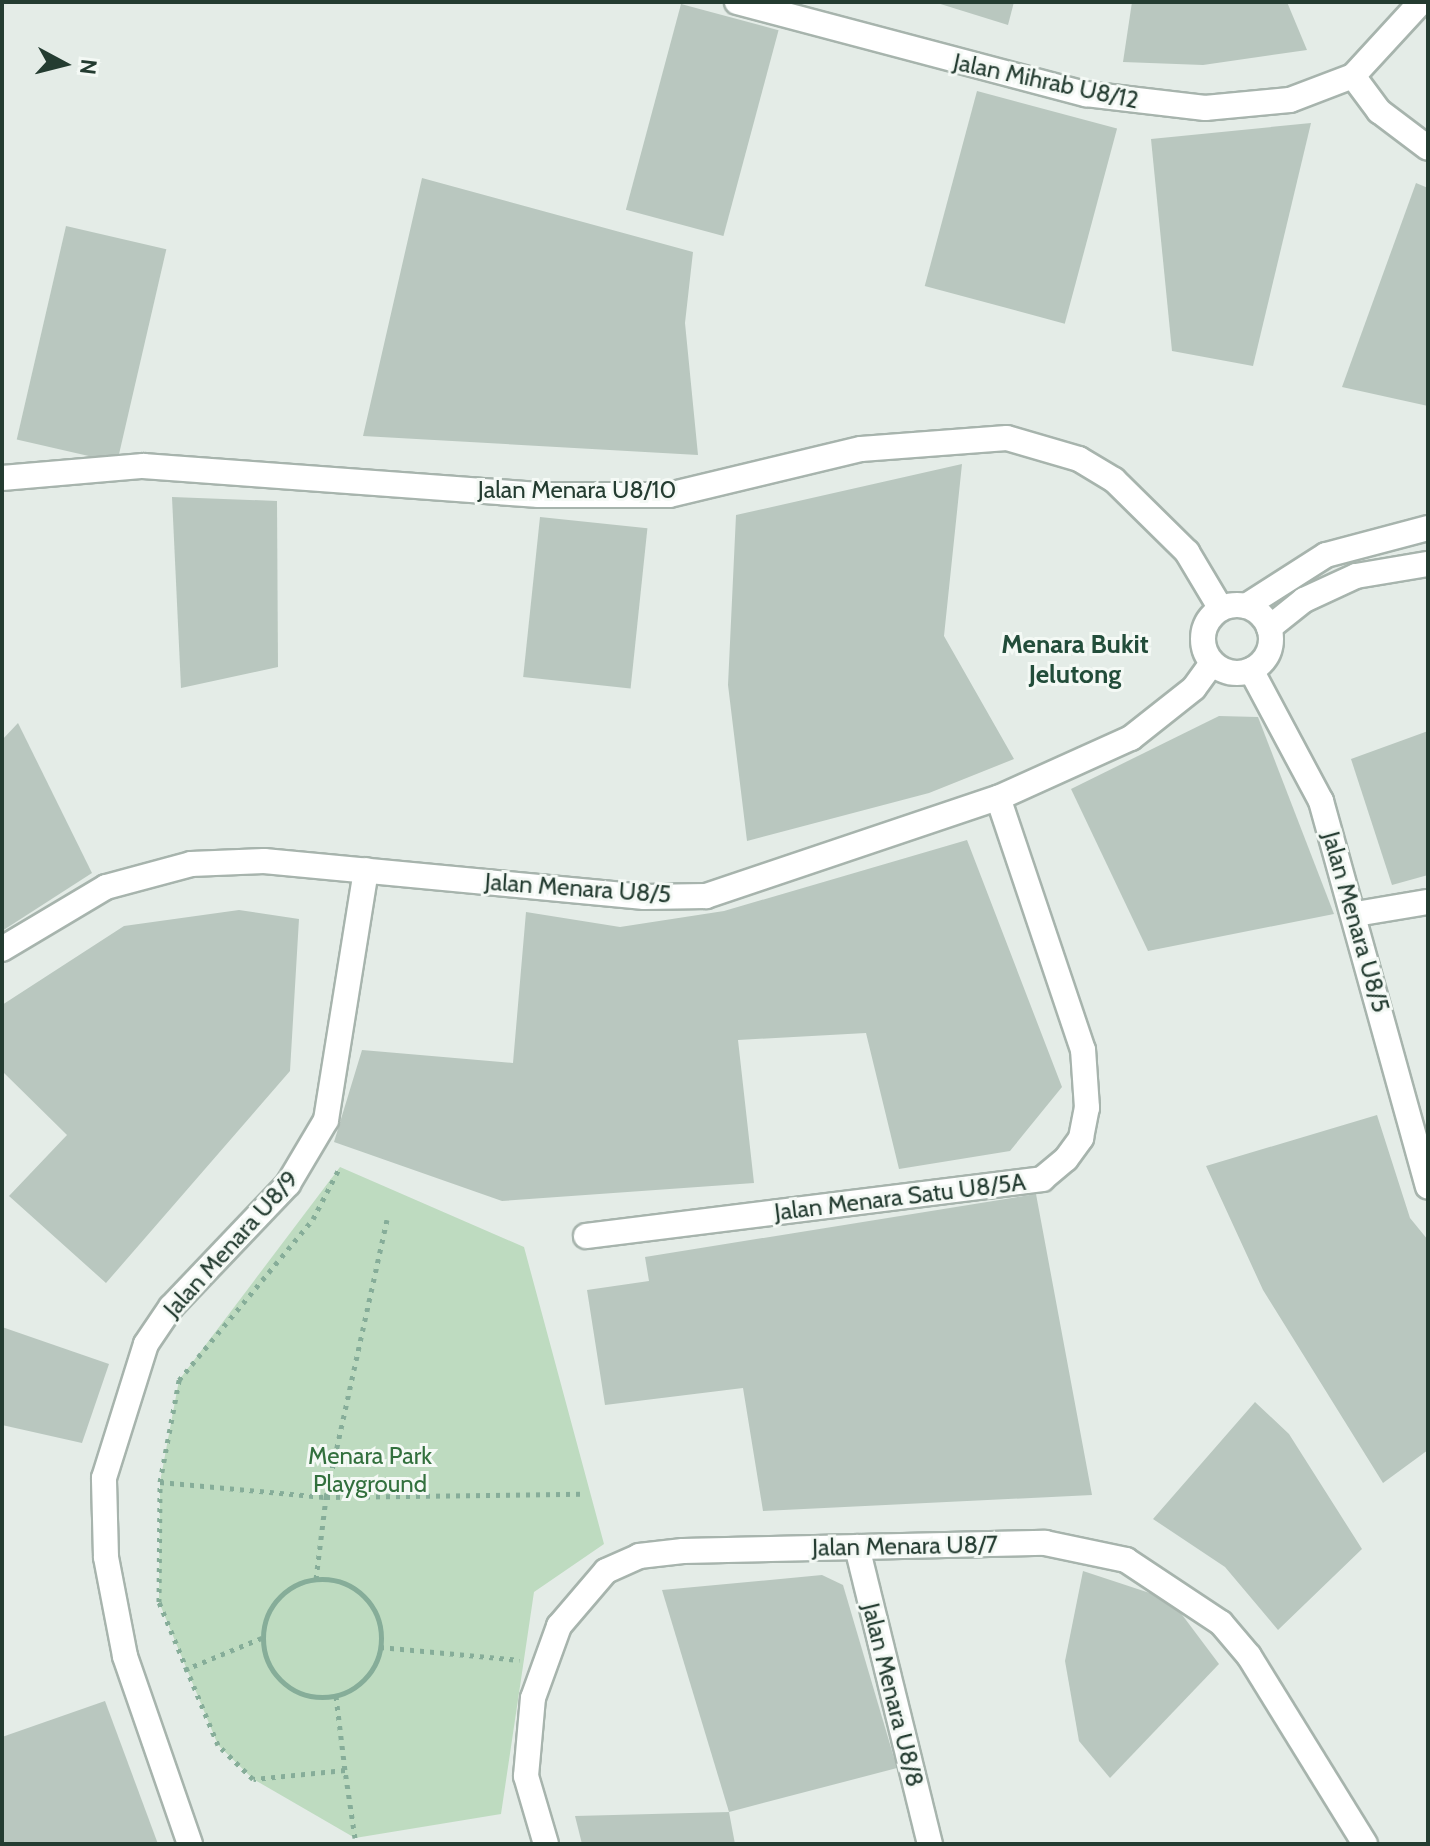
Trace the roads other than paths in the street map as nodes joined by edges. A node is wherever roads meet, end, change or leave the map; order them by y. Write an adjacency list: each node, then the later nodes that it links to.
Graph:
1 (737, 2): 3 (street, Jalan Mihrab U8/12)
2 (1421, 2): 3 (street)
3 (1353, 76): 4 (street)
4 (1428, 148)
5 (2, 478): 9 (street, Jalan Menara U8/10)
6 (1428, 528): 8 (street)
7 (1428, 564): 10 (street)
8 (1246, 606): 9 (street); 10 (street)
9 (1221, 609): 11 (street)
10 (1269, 628): 12 (street)
11 (1212, 663): 12 (street); 13 (street, Jalan Menara U8/5)
12 (1251, 670): 16 (street, Jalan Menara U8/5)
13 (998, 798): 14 (street, Jalan Menara U8/5); 19 (street, Jalan Menara Satu U8/5A)
14 (366, 870): 17 (street, Jalan Menara U8/5); 21 (street, Jalan Menara U8/9)
15 (1428, 902): 16 (street)
16 (1356, 914): 18 (street, Jalan Menara U8/5)
17 (2, 949)
18 (1428, 1186)
19 (586, 1236)
20 (857, 1547): 22 (street, Jalan Menara U8/7); 23 (street, Jalan Menara U8/8); 24 (street, Jalan Menara U8/7)
21 (190, 1844)
22 (546, 1844)
23 (930, 1844)
24 (1365, 1844)

